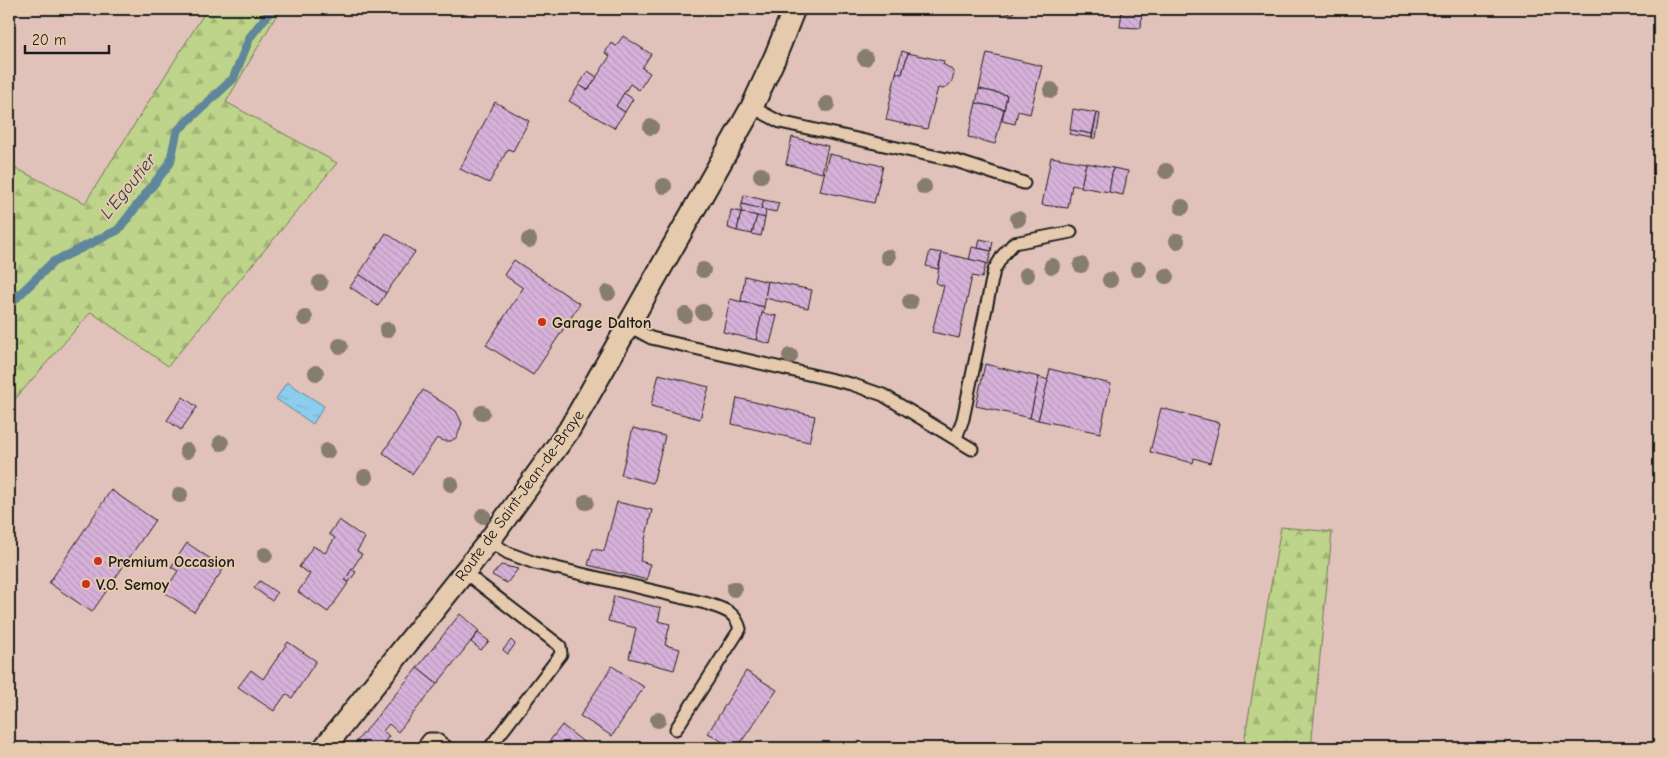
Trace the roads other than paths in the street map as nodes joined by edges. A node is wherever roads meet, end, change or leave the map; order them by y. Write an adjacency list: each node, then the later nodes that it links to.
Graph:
1 (794, 9): 2 (street, Route de Saint-Jean-de-Braye)
2 (752, 107): 3 (lane); 5 (street, Route de Saint-Jean-de-Braye)
3 (1024, 183)
4 (1071, 232): 6 (lane)
5 (629, 326): 6 (lane); 8 (street, Route de Saint-Jean-de-Braye)
6 (956, 438): 7 (lane)
7 (972, 449)
8 (489, 541): 9 (street, Route de Saint-Jean-de-Braye); 10 (lane)
9 (464, 572): 11 (street, Route de Saint-Jean-de-Braye); 14 (lane)
10 (676, 729)
11 (324, 748)
12 (422, 748): 13 (lane)
13 (448, 748)
14 (491, 748)

